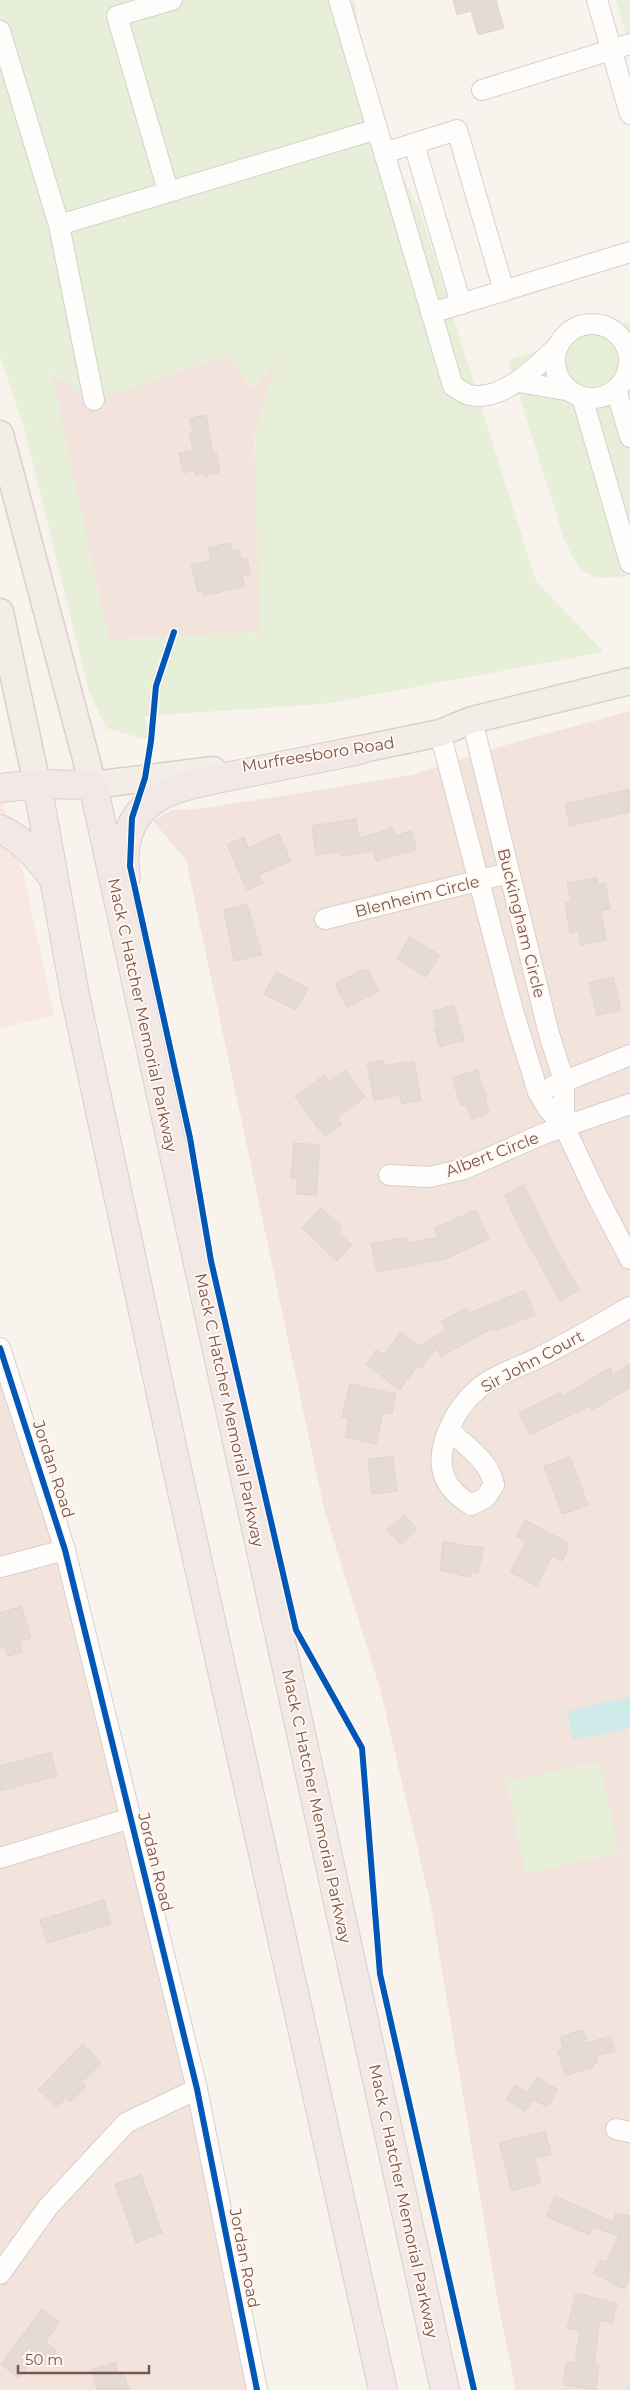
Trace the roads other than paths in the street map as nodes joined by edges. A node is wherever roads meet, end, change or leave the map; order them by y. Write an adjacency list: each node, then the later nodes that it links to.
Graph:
1 (172, 0): 11 (street)
2 (339, 0): 8 (street)
3 (596, 0): 5 (street)
4 (0, 31): 12 (street)
5 (621, 47): 6 (street); 7 (street)
6 (482, 90)
7 (630, 114)
8 (377, 129): 10 (street); 11 (street)
9 (414, 144): 10 (street); 14 (street); 15 (street)
10 (384, 153): 16 (street)
11 (168, 191): 12 (street)
12 (59, 225): 23 (street)
13 (630, 252): 14 (street)
14 (504, 291): 15 (street)
15 (461, 304): 16 (street)
16 (431, 313): 20 (street)
17 (625, 337): 18 (street); 19 (street)
18 (558, 346): 20 (street); 22 (street)
19 (629, 369): 21 (street)
20 (519, 382): 22 (street)
21 (616, 389): 22 (street); 25 (street)
22 (576, 394): 26 (street)
23 (94, 400)
24 (0, 434): 33 (main road, Mack C Hatcher Memorial Parkway)
25 (630, 437)
26 (630, 563)
27 (0, 612): 32 (main road)
28 (630, 681): 29 (main road, Murfreesboro Road)
29 (472, 720): 30 (main road, Murfreesboro Road); 36 (street, Buckingham Circle)
30 (440, 733): 31 (main road, Murfreesboro Road); 38 (street, Buckingham Circle)
31 (360, 750): 33 (main road, Murfreesboro Road); 43 (highway)
32 (37, 784): 33 (highway, Murfreesboro Road); 34 (highway, Murfreesboro Road); 37 (highway)
33 (93, 785): 43 (highway, Mack C Hatcher Memorial Parkway)
34 (0, 788)
35 (0, 829): 37 (highway)
36 (510, 873): 38 (street, Blenheim Circle); 41 (street, Buckingham Circle)
37 (54, 880): 58 (highway)
38 (480, 880): 39 (street, Blenheim Circle); 42 (street, Buckingham Circle)
39 (325, 919)
40 (630, 1055): 41 (street)
41 (564, 1081): 42 (street); 45 (street, Buckingham Circle)
42 (538, 1092): 45 (street, Buckingham Circle)
43 (161, 1096): 59 (highway, Mack C Hatcher Memorial Parkway)
44 (630, 1104): 45 (street, Albert Circle)
45 (564, 1126): 46 (street, Albert Circle); 47 (street, Buckingham Circle)
46 (389, 1175)
47 (630, 1259)
48 (630, 1307): 50 (street, Sir John Court)
49 (0, 1348): 51 (street, Jordan Road)
50 (449, 1430)
51 (65, 1550): 52 (street); 53 (street, Jordan Road)
52 (0, 1567)
53 (131, 1818): 54 (street); 55 (street, Jordan Road)
54 (0, 1858)
55 (197, 2089): 56 (street); 57 (street, Jordan Road)
56 (0, 2274)
57 (257, 2390)
58 (383, 2390)
59 (445, 2390)

